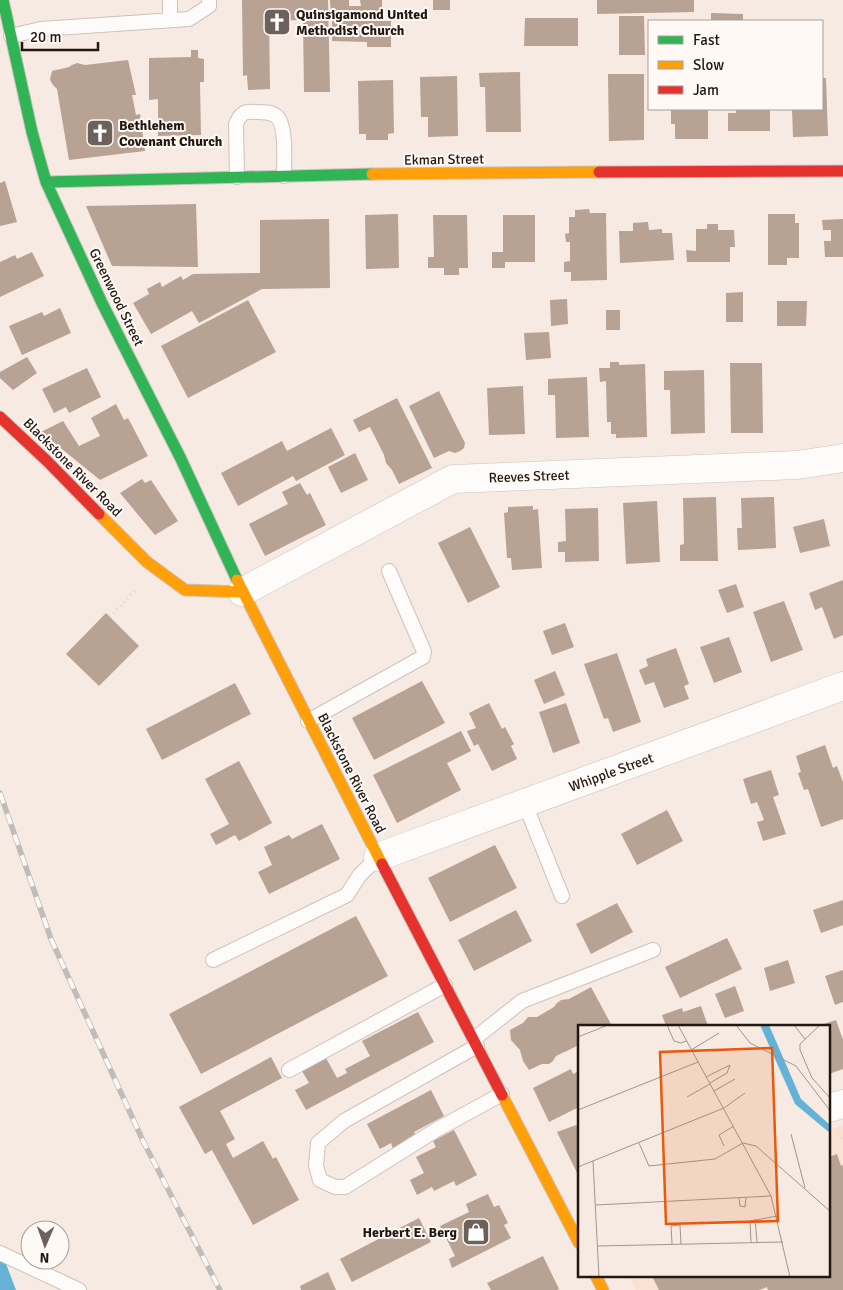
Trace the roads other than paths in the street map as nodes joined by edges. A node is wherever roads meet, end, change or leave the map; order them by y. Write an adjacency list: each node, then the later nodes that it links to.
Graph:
1 (3, 0): 5 (main road, Greenwood Street)
2 (170, 0): 4 (lane)
3 (209, 0): 4 (lane)
4 (170, 20): 5 (lane)
5 (11, 36): 9 (main road, Greenwood Street)
6 (843, 171): 7 (main road, Ekman Street)
7 (284, 176): 8 (main road, Ekman Street); 8 (lane)
8 (237, 177): 9 (main road, Ekman Street)
9 (46, 182): 13 (main road, Greenwood Street)
10 (0, 417): 13 (main road, Blackstone River Road)
11 (843, 458): 13 (street, Reeves Street)
12 (389, 571): 15 (lane)
13 (242, 592): 15 (main road, Blackstone River Road)
14 (843, 686): 16 (street, Whipple Street)
15 (308, 721): 17 (main road, Blackstone River Road)
16 (525, 804): 17 (street, Whipple Street); 18 (lane)
17 (378, 857): 20 (lane); 21 (main road, Blackstone River Road)
18 (562, 896)
19 (653, 950): 22 (lane)
20 (212, 960)
21 (445, 986): 22 (main road, Blackstone River Road); 23 (lane)
22 (475, 1043): 24 (main road, Blackstone River Road); 24 (lane)
23 (289, 1070)
24 (502, 1094): 25 (main road, Blackstone River Road)
25 (571, 1207): 26 (main road, Blackstone River Road)
26 (578, 1238)
27 (0, 1253): 29 (lane)
28 (597, 1278): 30 (main road)
29 (78, 1290)
30 (603, 1290)

